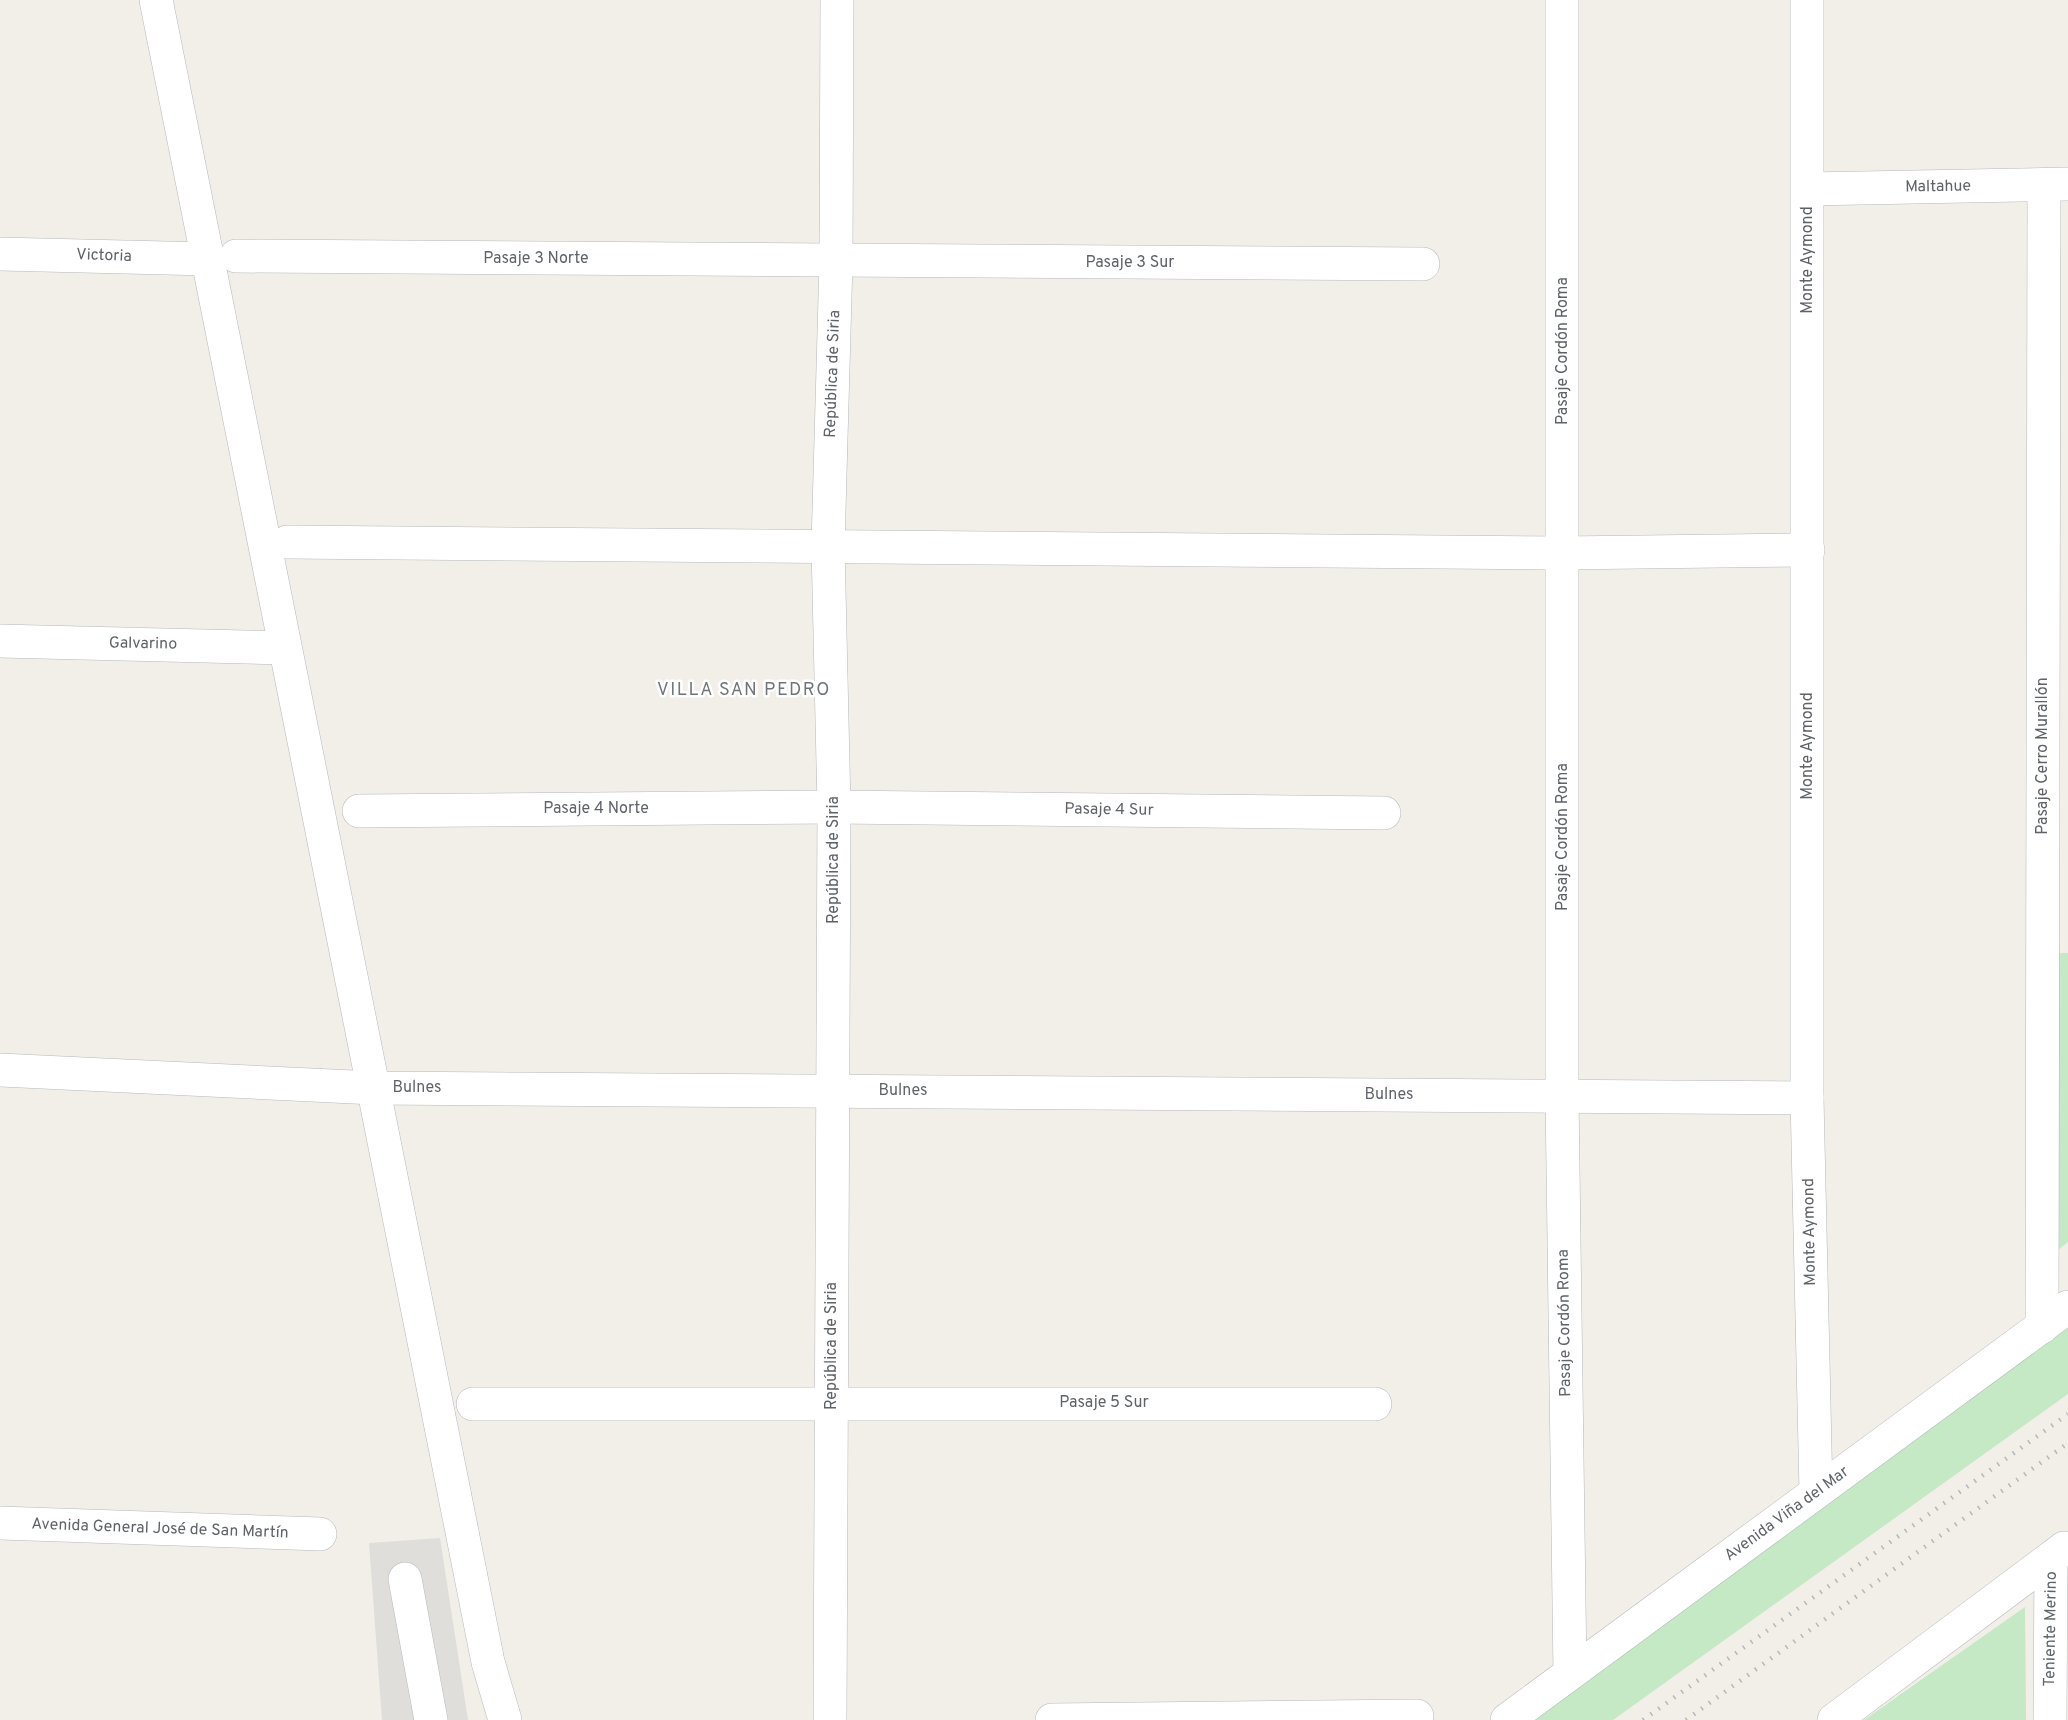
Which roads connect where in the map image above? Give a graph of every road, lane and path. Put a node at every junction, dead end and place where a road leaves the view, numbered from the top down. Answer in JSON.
{"nodes":[{"id":1,"x":156,"y":0,"type":"edge"},
{"id":2,"x":837,"y":0,"type":"edge"},
{"id":3,"x":1562,"y":0,"type":"edge"},
{"id":4,"x":1807,"y":0,"type":"edge"},
{"id":5,"x":2056,"y":185,"type":"edge"},
{"id":6,"x":1808,"y":189,"type":"junction"},
{"id":7,"x":0,"y":254,"type":"edge"},
{"id":8,"x":222,"y":258,"type":"junction"},
{"id":9,"x":836,"y":261,"type":"junction"},
{"id":10,"x":1423,"y":264,"type":"dead end"},
{"id":11,"x":287,"y":542,"type":"dead end"},
{"id":12,"x":828,"y":546,"type":"junction"},
{"id":13,"x":1808,"y":550,"type":"junction"},
{"id":14,"x":1563,"y":553,"type":"junction"},
{"id":15,"x":0,"y":641,"type":"edge"},
{"id":16,"x":285,"y":648,"type":"junction"},
{"id":17,"x":834,"y":807,"type":"junction"},
{"id":18,"x":359,"y":811,"type":"dead end"},
{"id":19,"x":1384,"y":813,"type":"dead end"},
{"id":20,"x":0,"y":1070,"type":"edge"},
{"id":21,"x":374,"y":1088,"type":"junction"},
{"id":22,"x":833,"y":1091,"type":"junction"},
{"id":23,"x":1562,"y":1096,"type":"junction"},
{"id":24,"x":1807,"y":1098,"type":"junction"},
{"id":25,"x":2068,"y":1307,"type":"edge"},
{"id":26,"x":2042,"y":1327,"type":"junction"},
{"id":27,"x":832,"y":1402,"type":"junction"},
{"id":28,"x":473,"y":1404,"type":"dead end"},
{"id":29,"x":1376,"y":1404,"type":"dead end"},
{"id":30,"x":1816,"y":1492,"type":"junction"},
{"id":31,"x":0,"y":1523,"type":"edge"},
{"id":32,"x":320,"y":1534,"type":"dead end"},
{"id":33,"x":2060,"y":1552,"type":"edge"},
{"id":34,"x":405,"y":1579,"type":"dead end"},
{"id":35,"x":1570,"y":1673,"type":"junction"},
{"id":36,"x":1418,"y":1716,"type":"dead end"},
{"id":37,"x":431,"y":1720,"type":"edge"},
{"id":38,"x":505,"y":1720,"type":"edge"},
{"id":39,"x":830,"y":1720,"type":"edge"},
{"id":40,"x":1052,"y":1720,"type":"edge"},
{"id":41,"x":1507,"y":1720,"type":"edge"},
{"id":42,"x":1834,"y":1720,"type":"edge"},
{"id":43,"x":2050,"y":1720,"type":"edge"}],
"edges":[{"from":1,"to":8,"type":"street"},
{"from":2,"to":9,"type":"street","name":"República de Siria"},
{"from":3,"to":14,"type":"street","name":"Pasaje Cordón Roma"},
{"from":4,"to":6,"type":"street","name":"Monte Aymond"},
{"from":5,"to":6,"type":"street","name":"Maltahue"},
{"from":5,"to":26,"type":"street","name":"Pasaje Cerro Murallón"},
{"from":6,"to":13,"type":"street","name":"Monte Aymond"},
{"from":7,"to":8,"type":"street","name":"Victoria"},
{"from":8,"to":9,"type":"street","name":"Pasaje 3 Norte"},
{"from":8,"to":16,"type":"street"},
{"from":9,"to":10,"type":"street","name":"Pasaje 3 Sur"},
{"from":9,"to":12,"type":"street","name":"República de Siria"},
{"from":11,"to":12,"type":"street"},
{"from":12,"to":14,"type":"street"},
{"from":12,"to":17,"type":"street","name":"República de Siria"},
{"from":13,"to":14,"type":"street"},
{"from":13,"to":24,"type":"street","name":"Monte Aymond"},
{"from":14,"to":23,"type":"street","name":"Pasaje Cordón Roma"},
{"from":15,"to":16,"type":"street","name":"Galvarino"},
{"from":16,"to":21,"type":"street"},
{"from":17,"to":18,"type":"street","name":"Pasaje 4 Norte"},
{"from":17,"to":19,"type":"street","name":"Pasaje 4 Sur"},
{"from":17,"to":22,"type":"street","name":"República de Siria"},
{"from":20,"to":21,"type":"street","name":"Bulnes"},
{"from":21,"to":22,"type":"street","name":"Bulnes"},
{"from":21,"to":38,"type":"street"},
{"from":22,"to":23,"type":"street","name":"Bulnes"},
{"from":22,"to":27,"type":"street","name":"República de Siria"},
{"from":23,"to":24,"type":"street","name":"Bulnes"},
{"from":23,"to":35,"type":"street","name":"Pasaje Cordón Roma"},
{"from":24,"to":30,"type":"street","name":"Monte Aymond"},
{"from":25,"to":26,"type":"street","name":"Avenida Viña del Mar"},
{"from":26,"to":30,"type":"street","name":"Avenida Viña del Mar"},
{"from":27,"to":28,"type":"street","name":"Pasaje 5 Sur"},
{"from":27,"to":29,"type":"street","name":"Pasaje 5 Sur"},
{"from":27,"to":39,"type":"street","name":"República de Siria"},
{"from":30,"to":35,"type":"street","name":"Avenida Viña del Mar"},
{"from":31,"to":32,"type":"street","name":"Avenida General José de San Martín"},
{"from":33,"to":42,"type":"street"},
{"from":33,"to":43,"type":"street","name":"Teniente Merino"},
{"from":34,"to":37,"type":"street"},
{"from":35,"to":41,"type":"street","name":"Avenida Viña del Mar"},
{"from":36,"to":40,"type":"street"}]}
